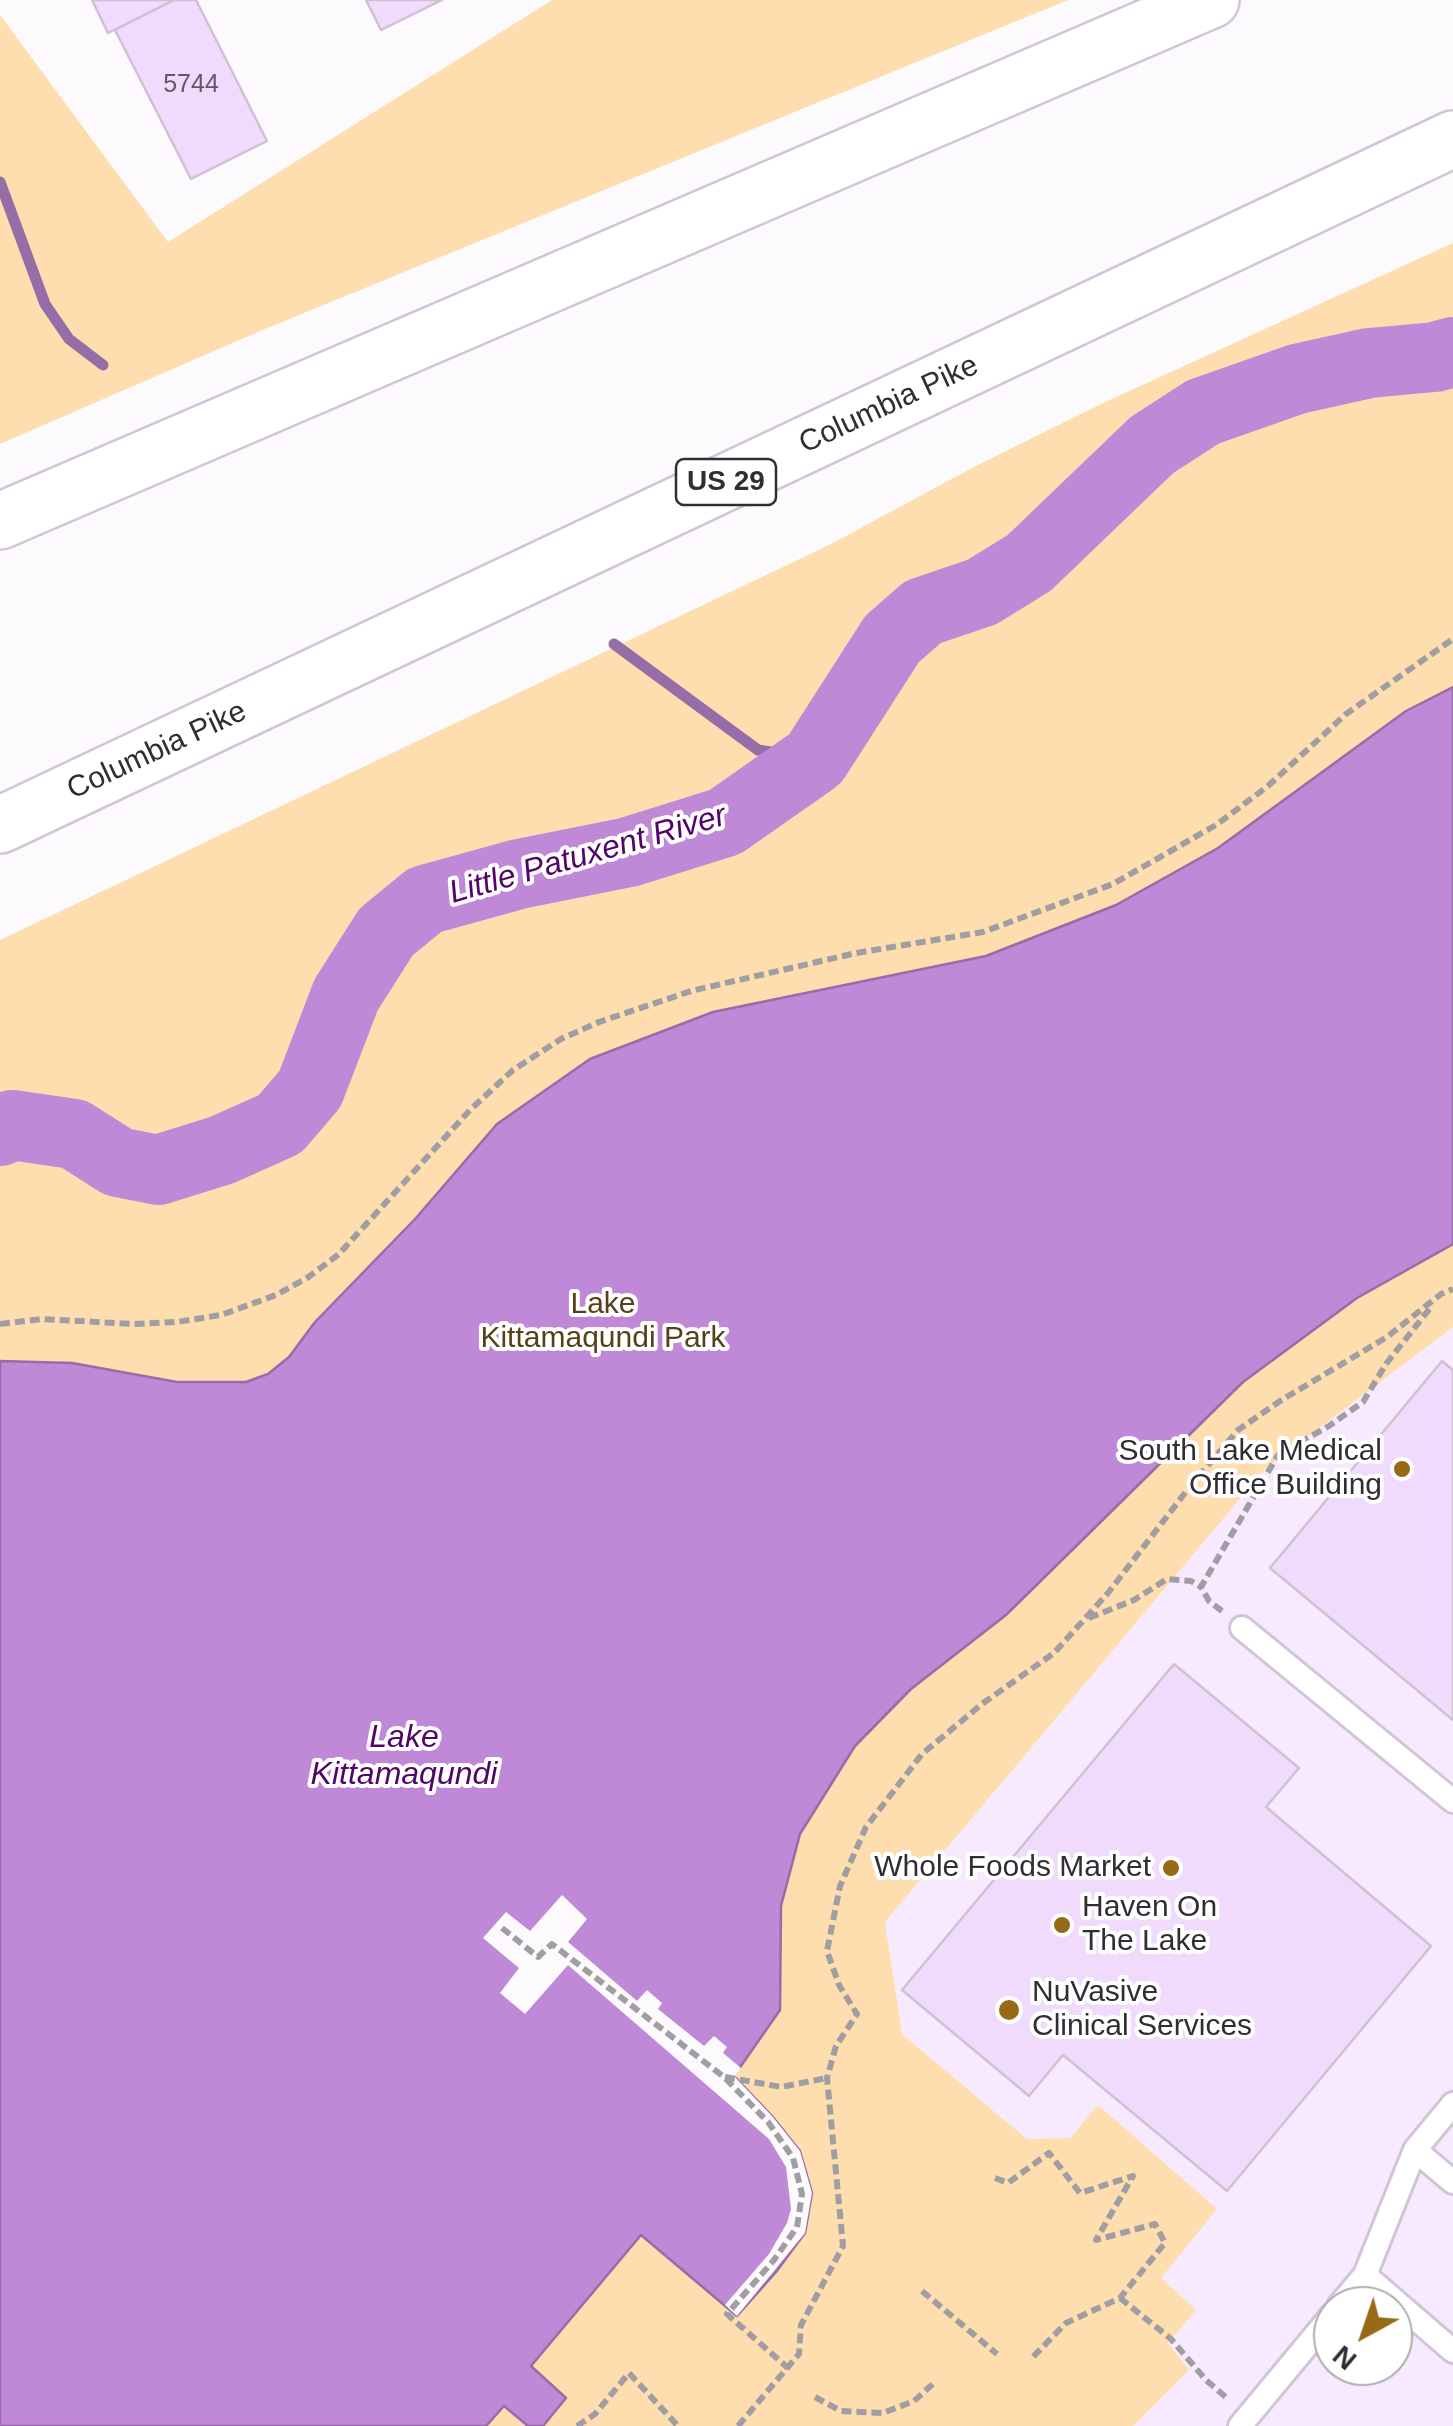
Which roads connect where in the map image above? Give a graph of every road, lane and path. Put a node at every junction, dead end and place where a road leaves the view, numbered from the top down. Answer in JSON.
{"nodes":[{"id":1,"x":1211,"y":0,"type":"edge"},
{"id":2,"x":1453,"y":138,"type":"edge"},
{"id":3,"x":0,"y":521,"type":"edge"},
{"id":4,"x":1453,"y":639,"type":"edge"},
{"id":5,"x":0,"y":825,"type":"edge"},
{"id":6,"x":1453,"y":1289,"type":"edge"},
{"id":7,"x":1441,"y":1294,"type":"junction"},
{"id":8,"x":0,"y":1324,"type":"edge"},
{"id":9,"x":1202,"y":1587,"type":"junction"},
{"id":10,"x":1085,"y":1620,"type":"junction"},
{"id":11,"x":1242,"y":1628,"type":"joint"},
{"id":12,"x":1453,"y":1801,"type":"edge"},
{"id":13,"x":502,"y":1928,"type":"dead end"},
{"id":14,"x":724,"y":2077,"type":"junction"},
{"id":15,"x":827,"y":2078,"type":"junction"},
{"id":16,"x":1453,"y":2104,"type":"edge"},
{"id":17,"x":1415,"y":2150,"type":"junction"},
{"id":18,"x":994,"y":2178,"type":"dead end"},
{"id":19,"x":1453,"y":2182,"type":"edge"},
{"id":20,"x":1365,"y":2275,"type":"junction"},
{"id":21,"x":1356,"y":2286,"type":"edge"},
{"id":22,"x":922,"y":2291,"type":"dead end"},
{"id":23,"x":1120,"y":2298,"type":"junction"},
{"id":24,"x":1313,"y":2338,"type":"edge"},
{"id":25,"x":1453,"y":2350,"type":"edge"},
{"id":26,"x":997,"y":2354,"type":"dead end"},
{"id":27,"x":1030,"y":2360,"type":"dead end"},
{"id":28,"x":788,"y":2368,"type":"junction"},
{"id":29,"x":935,"y":2382,"type":"dead end"},
{"id":30,"x":815,"y":2396,"type":"dead end"},
{"id":31,"x":1244,"y":2421,"type":"edge"},
{"id":32,"x":577,"y":2426,"type":"edge"},
{"id":33,"x":678,"y":2426,"type":"edge"},
{"id":34,"x":738,"y":2426,"type":"edge"}],
"edges":[{"from":1,"to":3,"type":"highway"},
{"from":2,"to":5,"type":"highway","name":"Columbia Pike","number":"US 29"},
{"from":4,"to":8,"type":"path"},
{"from":6,"to":7,"type":"path"},
{"from":7,"to":9,"type":"path"},
{"from":7,"to":10,"type":"path"},
{"from":9,"to":10,"type":"path"},
{"from":9,"to":11,"type":"path"},
{"from":10,"to":15,"type":"path"},
{"from":11,"to":12,"type":"lane"},
{"from":13,"to":14,"type":"path"},
{"from":14,"to":15,"type":"path"},
{"from":14,"to":28,"type":"path"},
{"from":15,"to":28,"type":"path"},
{"from":16,"to":17,"type":"lane"},
{"from":17,"to":19,"type":"lane"},
{"from":17,"to":20,"type":"lane"},
{"from":18,"to":23,"type":"path"},
{"from":20,"to":21,"type":"lane"},
{"from":20,"to":25,"type":"lane"},
{"from":22,"to":26,"type":"path"},
{"from":23,"to":27,"type":"path"},
{"from":23,"to":31,"type":"path"},
{"from":24,"to":31,"type":"lane"},
{"from":28,"to":34,"type":"path"},
{"from":29,"to":30,"type":"path"},
{"from":32,"to":33,"type":"path"}]}
